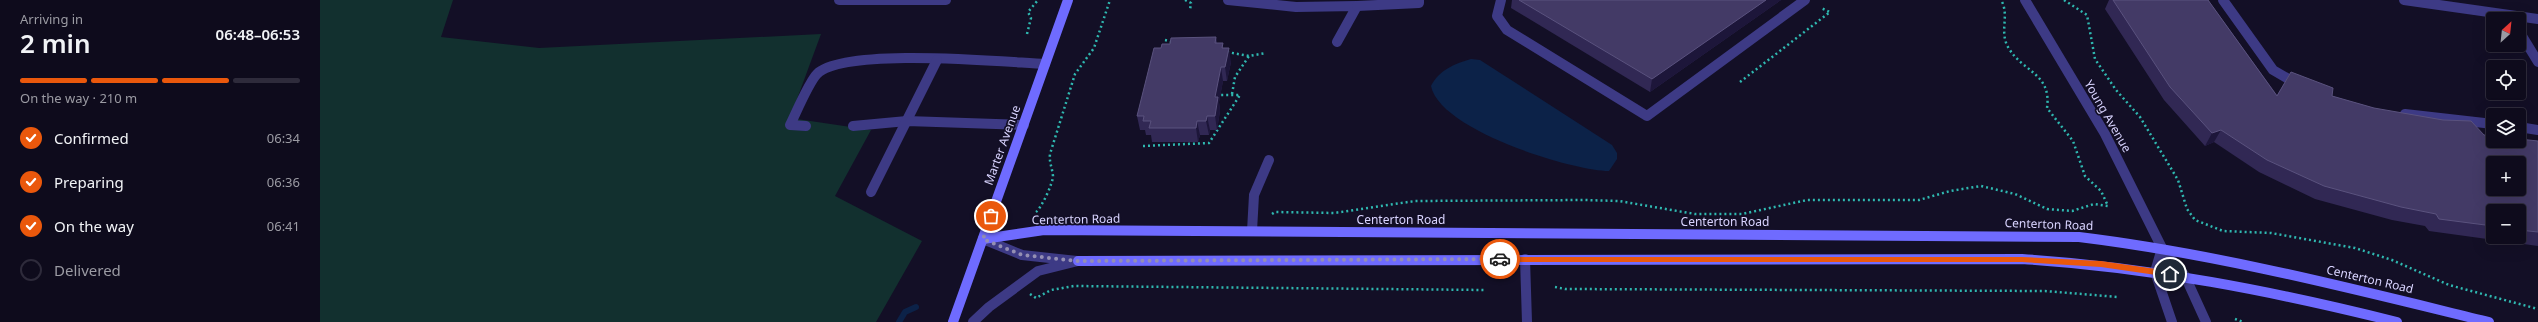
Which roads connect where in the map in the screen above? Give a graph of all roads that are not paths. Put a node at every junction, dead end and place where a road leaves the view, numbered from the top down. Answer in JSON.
{"nodes":[{"id":1,"x":839,"y":0,"type":"edge"},
{"id":2,"x":946,"y":0,"type":"edge"},
{"id":3,"x":1068,"y":0,"type":"edge"},
{"id":4,"x":1228,"y":0,"type":"edge"},
{"id":5,"x":1418,"y":0,"type":"edge"},
{"id":6,"x":1501,"y":0,"type":"edge"},
{"id":7,"x":1804,"y":0,"type":"edge"},
{"id":8,"x":2025,"y":0,"type":"edge"},
{"id":9,"x":2223,"y":0,"type":"edge"},
{"id":10,"x":2404,"y":0,"type":"edge"},
{"id":11,"x":1264,"y":2,"type":"edge"},
{"id":12,"x":1357,"y":6,"type":"junction"},
{"id":13,"x":2486,"y":13,"type":"edge"},
{"id":14,"x":2526,"y":18,"type":"edge"},
{"id":15,"x":2538,"y":19,"type":"edge"},
{"id":16,"x":1337,"y":42,"type":"dead end"},
{"id":17,"x":2526,"y":42,"type":"edge"},
{"id":18,"x":937,"y":60,"type":"junction"},
{"id":19,"x":2538,"y":62,"type":"edge"},
{"id":20,"x":1045,"y":64,"type":"junction"},
{"id":21,"x":2306,"y":88,"type":"edge"},
{"id":22,"x":2393,"y":112,"type":"edge"},
{"id":23,"x":907,"y":121,"type":"junction"},
{"id":24,"x":2486,"y":123,"type":"edge"},
{"id":25,"x":1024,"y":125,"type":"junction"},
{"id":26,"x":806,"y":126,"type":"dead end"},
{"id":27,"x":853,"y":126,"type":"dead end"},
{"id":28,"x":2526,"y":128,"type":"edge"},
{"id":29,"x":2538,"y":130,"type":"edge"},
{"id":30,"x":1269,"y":160,"type":"dead end"},
{"id":31,"x":871,"y":192,"type":"dead end"},
{"id":32,"x":1252,"y":231,"type":"junction"},
{"id":33,"x":983,"y":239,"type":"junction"},
{"id":34,"x":2162,"y":248,"type":"junction"},
{"id":35,"x":1525,"y":259,"type":"junction"},
{"id":36,"x":1078,"y":261,"type":"junction"},
{"id":37,"x":2155,"y":272,"type":"junction"},
{"id":38,"x":2185,"y":276,"type":"junction"},
{"id":39,"x":953,"y":322,"type":"edge"},
{"id":40,"x":974,"y":322,"type":"edge"},
{"id":41,"x":1527,"y":322,"type":"edge"},
{"id":42,"x":2172,"y":322,"type":"edge"},
{"id":43,"x":2206,"y":322,"type":"edge"},
{"id":44,"x":2397,"y":322,"type":"edge"},
{"id":45,"x":2489,"y":322,"type":"edge"}],
"edges":[{"from":1,"to":2,"type":"street"},
{"from":3,"to":20,"type":"main road","name":"Marter Avenue"},
{"from":4,"to":11,"type":"street"},
{"from":5,"to":12,"type":"street"},
{"from":6,"to":7,"type":"street"},
{"from":8,"to":34,"type":"street","name":"Young Avenue"},
{"from":9,"to":21,"type":"street"},
{"from":10,"to":13,"type":"street"},
{"from":11,"to":12,"type":"street"},
{"from":12,"to":16,"type":"street"},
{"from":14,"to":15,"type":"street"},
{"from":17,"to":19,"type":"street"},
{"from":18,"to":20,"type":"street"},
{"from":18,"to":23,"type":"street"},
{"from":18,"to":26,"type":"street"},
{"from":20,"to":25,"type":"main road","name":"Marter Avenue"},
{"from":22,"to":24,"type":"street"},
{"from":23,"to":25,"type":"street"},
{"from":23,"to":27,"type":"street"},
{"from":23,"to":31,"type":"street"},
{"from":25,"to":33,"type":"main road","name":"Marter Avenue"},
{"from":28,"to":29,"type":"street"},
{"from":30,"to":32,"type":"street"},
{"from":32,"to":33,"type":"main road","name":"Centerton Road"},
{"from":32,"to":34,"type":"main road","name":"Centerton Road"},
{"from":33,"to":36,"type":"street"},
{"from":33,"to":39,"type":"main road","name":"Marter Avenue"},
{"from":34,"to":37,"type":"street"},
{"from":34,"to":38,"type":"street","name":"Young Avenue"},
{"from":34,"to":45,"type":"main road","name":"Centerton Road"},
{"from":35,"to":36,"type":"main road"},
{"from":35,"to":37,"type":"main road"},
{"from":35,"to":41,"type":"street"},
{"from":36,"to":40,"type":"street"},
{"from":37,"to":38,"type":"main road"},
{"from":37,"to":42,"type":"street"},
{"from":38,"to":43,"type":"street","name":"Young Avenue"},
{"from":38,"to":44,"type":"main road"}]}
